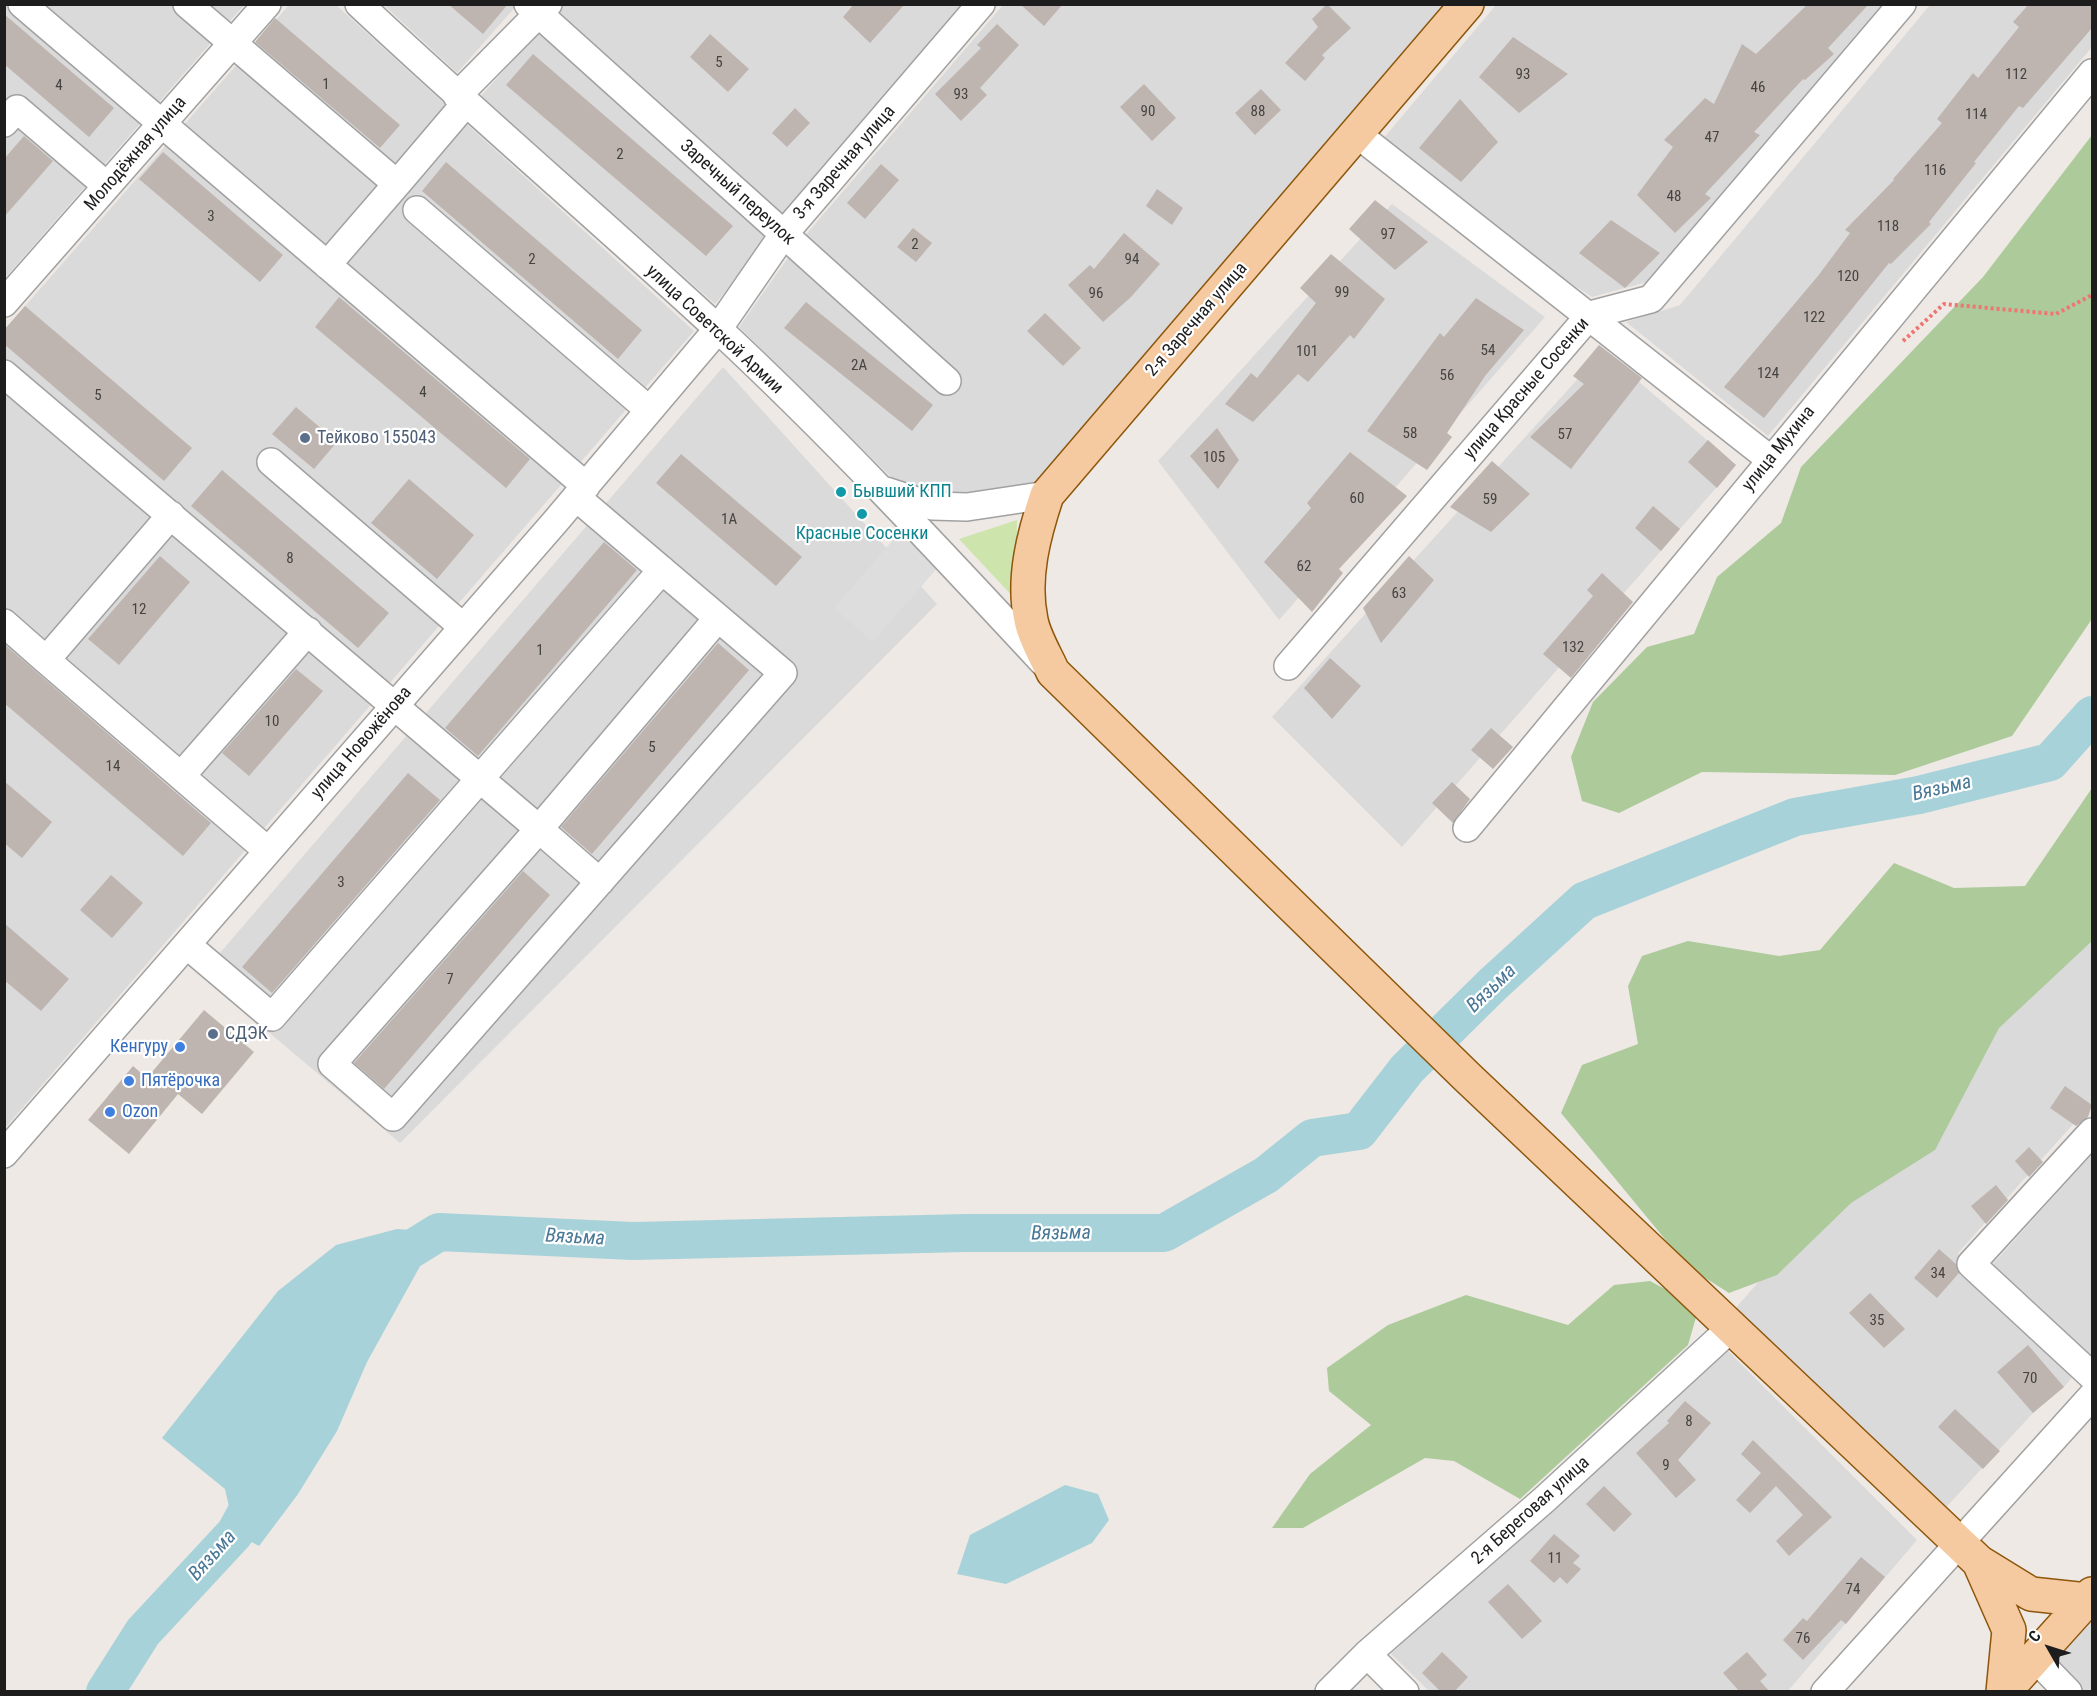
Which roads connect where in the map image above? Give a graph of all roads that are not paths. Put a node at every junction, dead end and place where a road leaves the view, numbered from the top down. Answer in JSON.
{"nodes":[{"id":1,"x":22,"y":4,"type":"edge"},
{"id":2,"x":187,"y":4,"type":"edge"},
{"id":3,"x":267,"y":4,"type":"edge"},
{"id":4,"x":359,"y":4,"type":"edge"},
{"id":5,"x":981,"y":4,"type":"edge"},
{"id":6,"x":1467,"y":4,"type":"edge"},
{"id":7,"x":1902,"y":4,"type":"edge"},
{"id":8,"x":538,"y":8,"type":"edge"},
{"id":9,"x":233,"y":44,"type":"junction"},
{"id":10,"x":2092,"y":73,"type":"edge"},
{"id":11,"x":461,"y":100,"type":"junction"},
{"id":12,"x":4,"y":123,"type":"edge"},
{"id":13,"x":162,"y":124,"type":"junction"},
{"id":14,"x":1357,"y":134,"type":"junction"},
{"id":15,"x":397,"y":184,"type":"junction"},
{"id":16,"x":107,"y":186,"type":"junction"},
{"id":17,"x":417,"y":210,"type":"dead end"},
{"id":18,"x":783,"y":235,"type":"junction"},
{"id":19,"x":327,"y":265,"type":"junction"},
{"id":20,"x":4,"y":303,"type":"edge"},
{"id":21,"x":1590,"y":315,"type":"junction"},
{"id":22,"x":718,"y":329,"type":"junction"},
{"id":23,"x":4,"y":374,"type":"edge"},
{"id":24,"x":947,"y":381,"type":"dead end"},
{"id":25,"x":649,"y":410,"type":"junction"},
{"id":26,"x":1771,"y":460,"type":"junction"},
{"id":27,"x":271,"y":462,"type":"dead end"},
{"id":28,"x":884,"y":490,"type":"junction"},
{"id":29,"x":581,"y":491,"type":"junction"},
{"id":30,"x":1047,"y":495,"type":"junction"},
{"id":31,"x":171,"y":515,"type":"junction"},
{"id":32,"x":662,"y":570,"type":"junction"},
{"id":33,"x":718,"y":618,"type":"junction"},
{"id":34,"x":4,"y":623,"type":"edge"},
{"id":35,"x":463,"y":627,"type":"junction"},
{"id":36,"x":308,"y":631,"type":"junction"},
{"id":37,"x":46,"y":660,"type":"junction"},
{"id":38,"x":1288,"y":666,"type":"dead end"},
{"id":39,"x":1053,"y":672,"type":"junction"},
{"id":40,"x":395,"y":705,"type":"junction"},
{"id":41,"x":181,"y":776,"type":"junction"},
{"id":42,"x":481,"y":778,"type":"junction"},
{"id":43,"x":539,"y":828,"type":"junction"},
{"id":44,"x":1467,"y":828,"type":"dead end"},
{"id":45,"x":268,"y":851,"type":"junction"},
{"id":46,"x":600,"y":882,"type":"junction"},
{"id":47,"x":187,"y":945,"type":"junction"},
{"id":48,"x":2092,"y":1132,"type":"edge"},
{"id":49,"x":4,"y":1154,"type":"edge"},
{"id":50,"x":1731,"y":1328,"type":"junction"},
{"id":51,"x":2092,"y":1376,"type":"edge"},
{"id":52,"x":2092,"y":1396,"type":"edge"},
{"id":53,"x":1969,"y":1554,"type":"junction"},
{"id":54,"x":2090,"y":1597,"type":"edge"},
{"id":55,"x":1367,"y":1654,"type":"junction"},
{"id":56,"x":2035,"y":1658,"type":"junction"},
{"id":57,"x":1329,"y":1692,"type":"edge"},
{"id":58,"x":1405,"y":1692,"type":"edge"},
{"id":59,"x":1826,"y":1692,"type":"edge"},
{"id":60,"x":2003,"y":1692,"type":"edge"},
{"id":61,"x":2068,"y":1692,"type":"edge"}],
"edges":[{"from":1,"to":13,"type":"street"},
{"from":2,"to":9,"type":"street"},
{"from":3,"to":9,"type":"street","name":"Молодёжная улица"},
{"from":4,"to":11,"type":"street","name":"улица Советской Армии"},
{"from":5,"to":18,"type":"street","name":"3-я Заречная улица"},
{"from":6,"to":14,"type":"main road","name":"2-я Заречная улица"},
{"from":7,"to":21,"type":"street","name":"улица Красные Сосенки"},
{"from":8,"to":11,"type":"street"},
{"from":8,"to":18,"type":"street","name":"Заречный переулок"},
{"from":9,"to":13,"type":"street","name":"Молодёжная улица"},
{"from":9,"to":15,"type":"street"},
{"from":10,"to":26,"type":"street","name":"улица Мухина"},
{"from":11,"to":15,"type":"street"},
{"from":11,"to":22,"type":"street","name":"улица Советской Армии"},
{"from":12,"to":16,"type":"street"},
{"from":13,"to":16,"type":"street","name":"Молодёжная улица"},
{"from":13,"to":19,"type":"street"},
{"from":14,"to":21,"type":"street"},
{"from":14,"to":30,"type":"main road","name":"2-я Заречная улица"},
{"from":15,"to":19,"type":"street"},
{"from":16,"to":20,"type":"street","name":"Молодёжная улица"},
{"from":17,"to":25,"type":"street"},
{"from":18,"to":22,"type":"street","name":"3-я Заречная улица"},
{"from":18,"to":24,"type":"street","name":"Заречный переулок"},
{"from":19,"to":29,"type":"street"},
{"from":21,"to":26,"type":"street"},
{"from":21,"to":38,"type":"street","name":"улица Красные Сосенки"},
{"from":22,"to":25,"type":"street","name":"улица Новожёнова"},
{"from":22,"to":28,"type":"street","name":"улица Советской Армии"},
{"from":23,"to":31,"type":"street"},
{"from":25,"to":29,"type":"street","name":"улица Новожёнова"},
{"from":26,"to":44,"type":"street","name":"улица Мухина"},
{"from":27,"to":35,"type":"street"},
{"from":28,"to":30,"type":"street"},
{"from":28,"to":39,"type":"street","name":"улица Советской Армии"},
{"from":29,"to":32,"type":"street"},
{"from":29,"to":35,"type":"street","name":"улица Новожёнова"},
{"from":30,"to":39,"type":"main road","name":"2-я Заречная улица"},
{"from":31,"to":36,"type":"street"},
{"from":31,"to":37,"type":"street"},
{"from":32,"to":33,"type":"street"},
{"from":32,"to":42,"type":"street"},
{"from":33,"to":43,"type":"street"},
{"from":33,"to":46,"type":"street"},
{"from":34,"to":37,"type":"street"},
{"from":35,"to":40,"type":"street","name":"улица Новожёнова"},
{"from":36,"to":40,"type":"street"},
{"from":36,"to":41,"type":"street"},
{"from":37,"to":41,"type":"street"},
{"from":39,"to":50,"type":"main road"},
{"from":40,"to":42,"type":"street"},
{"from":40,"to":45,"type":"street","name":"улица Новожёнова"},
{"from":41,"to":45,"type":"street"},
{"from":42,"to":43,"type":"street"},
{"from":42,"to":47,"type":"street"},
{"from":43,"to":46,"type":"street"},
{"from":43,"to":46,"type":"street"},
{"from":45,"to":47,"type":"street","name":"улица Новожёнова"},
{"from":47,"to":49,"type":"street","name":"улица Новожёнова"},
{"from":48,"to":51,"type":"street"},
{"from":50,"to":53,"type":"main road"},
{"from":50,"to":55,"type":"street","name":"2-я Береговая улица"},
{"from":52,"to":53,"type":"street"},
{"from":53,"to":54,"type":"main road"},
{"from":53,"to":59,"type":"street"},
{"from":53,"to":60,"type":"main road"},
{"from":54,"to":56,"type":"main road"},
{"from":55,"to":57,"type":"street","name":"2-я Береговая улица"},
{"from":55,"to":58,"type":"street"},
{"from":56,"to":60,"type":"main road"},
{"from":56,"to":61,"type":"street"}]}
